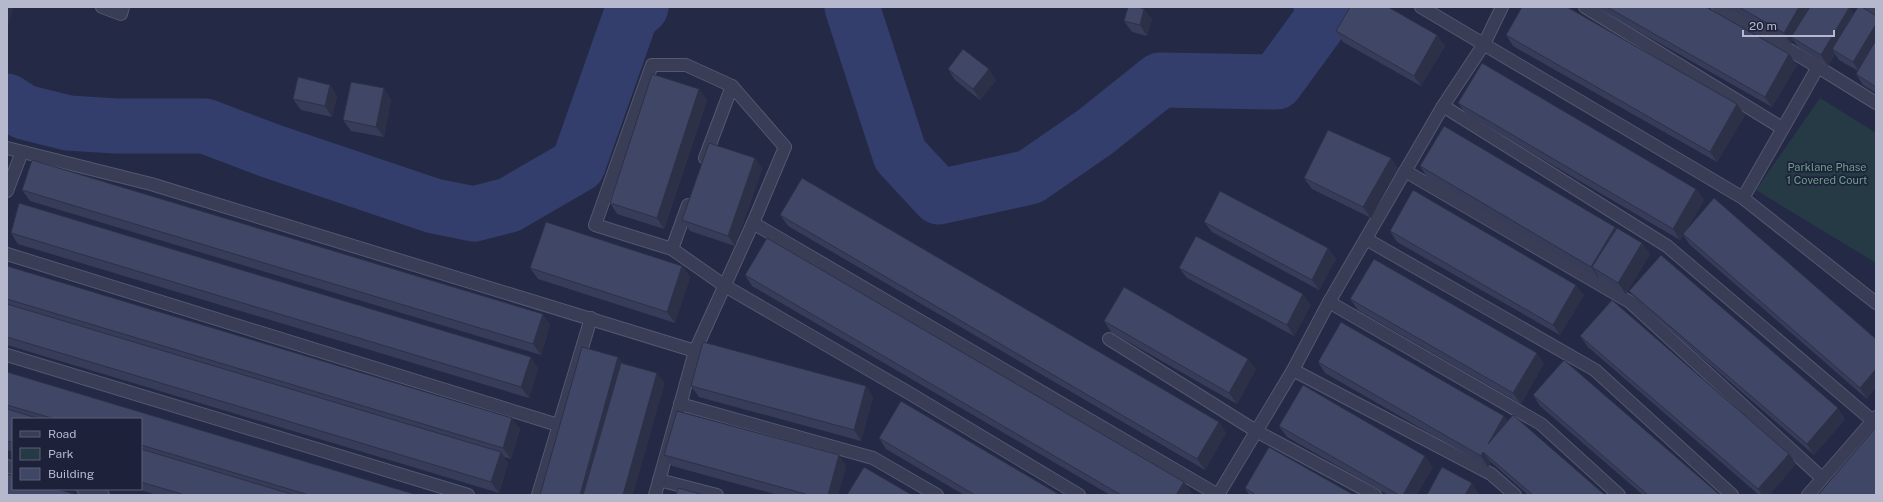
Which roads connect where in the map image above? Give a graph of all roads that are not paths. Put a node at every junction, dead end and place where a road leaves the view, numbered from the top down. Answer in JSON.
{"nodes":[{"id":1,"x":102,"y":7,"type":"edge"},
{"id":2,"x":1421,"y":7,"type":"edge"},
{"id":3,"x":1502,"y":7,"type":"edge"},
{"id":4,"x":1585,"y":7,"type":"edge"},
{"id":5,"x":1718,"y":7,"type":"edge"},
{"id":6,"x":1867,"y":7,"type":"edge"},
{"id":7,"x":122,"y":11,"type":"edge"},
{"id":8,"x":1876,"y":12,"type":"edge"},
{"id":9,"x":1484,"y":44,"type":"junction"},
{"id":10,"x":1818,"y":67,"type":"junction"},
{"id":11,"x":732,"y":86,"type":"junction"},
{"id":12,"x":1876,"y":103,"type":"edge"},
{"id":13,"x":1443,"y":106,"type":"junction"},
{"id":14,"x":1782,"y":128,"type":"junction"},
{"id":15,"x":7,"y":148,"type":"edge"},
{"id":16,"x":22,"y":152,"type":"junction"},
{"id":17,"x":702,"y":168,"type":"edge"},
{"id":18,"x":1405,"y":171,"type":"junction"},
{"id":19,"x":7,"y":191,"type":"edge"},
{"id":20,"x":691,"y":197,"type":"edge"},
{"id":21,"x":1743,"y":198,"type":"junction"},
{"id":22,"x":754,"y":223,"type":"junction"},
{"id":23,"x":1366,"y":239,"type":"junction"},
{"id":24,"x":672,"y":249,"type":"junction"},
{"id":25,"x":7,"y":254,"type":"edge"},
{"id":26,"x":725,"y":286,"type":"junction"},
{"id":27,"x":1329,"y":302,"type":"junction"},
{"id":28,"x":1876,"y":303,"type":"edge"},
{"id":29,"x":591,"y":318,"type":"junction"},
{"id":30,"x":1109,"y":339,"type":"edge"},
{"id":31,"x":695,"y":351,"type":"junction"},
{"id":32,"x":7,"y":355,"type":"edge"},
{"id":33,"x":1293,"y":370,"type":"junction"},
{"id":34,"x":680,"y":404,"type":"junction"},
{"id":35,"x":1874,"y":419,"type":"edge"},
{"id":36,"x":558,"y":425,"type":"junction"},
{"id":37,"x":1256,"y":431,"type":"junction"},
{"id":38,"x":1822,"y":478,"type":"junction"},
{"id":39,"x":659,"y":480,"type":"junction"},
{"id":40,"x":86,"y":490,"type":"edge"},
{"id":41,"x":102,"y":495,"type":"edge"},
{"id":42,"x":468,"y":495,"type":"edge"},
{"id":43,"x":538,"y":495,"type":"edge"},
{"id":44,"x":655,"y":495,"type":"edge"},
{"id":45,"x":717,"y":495,"type":"edge"},
{"id":46,"x":937,"y":495,"type":"edge"},
{"id":47,"x":1079,"y":495,"type":"edge"},
{"id":48,"x":1375,"y":495,"type":"edge"},
{"id":49,"x":1515,"y":495,"type":"edge"},
{"id":50,"x":1620,"y":495,"type":"edge"},
{"id":51,"x":1732,"y":495,"type":"edge"},
{"id":52,"x":1808,"y":495,"type":"edge"}],
"edges":[{"from":1,"to":7,"type":"street"},
{"from":2,"to":9,"type":"street"},
{"from":3,"to":9,"type":"street"},
{"from":4,"to":14,"type":"street"},
{"from":5,"to":10,"type":"street"},
{"from":6,"to":8,"type":"street"},
{"from":9,"to":13,"type":"street"},
{"from":9,"to":21,"type":"street"},
{"from":10,"to":12,"type":"street"},
{"from":10,"to":14,"type":"street"},
{"from":11,"to":17,"type":"street"},
{"from":11,"to":22,"type":"street"},
{"from":11,"to":24,"type":"street"},
{"from":13,"to":18,"type":"street"},
{"from":13,"to":35,"type":"street"},
{"from":14,"to":21,"type":"street"},
{"from":15,"to":16,"type":"street"},
{"from":16,"to":19,"type":"street"},
{"from":16,"to":29,"type":"street"},
{"from":18,"to":23,"type":"street"},
{"from":18,"to":38,"type":"street"},
{"from":20,"to":24,"type":"street"},
{"from":21,"to":28,"type":"street"},
{"from":22,"to":26,"type":"street"},
{"from":22,"to":37,"type":"street"},
{"from":23,"to":27,"type":"street"},
{"from":23,"to":51,"type":"street"},
{"from":24,"to":26,"type":"street"},
{"from":25,"to":36,"type":"street"},
{"from":26,"to":31,"type":"street"},
{"from":26,"to":47,"type":"street"},
{"from":27,"to":33,"type":"street"},
{"from":27,"to":50,"type":"street"},
{"from":29,"to":31,"type":"street"},
{"from":29,"to":36,"type":"street"},
{"from":30,"to":37,"type":"street"},
{"from":31,"to":34,"type":"street"},
{"from":32,"to":42,"type":"street"},
{"from":33,"to":37,"type":"street"},
{"from":33,"to":49,"type":"street"},
{"from":34,"to":39,"type":"street"},
{"from":34,"to":46,"type":"street"},
{"from":35,"to":38,"type":"street"},
{"from":36,"to":43,"type":"street"},
{"from":37,"to":48,"type":"street"},
{"from":38,"to":52,"type":"street"},
{"from":39,"to":44,"type":"street"},
{"from":39,"to":45,"type":"street"},
{"from":40,"to":41,"type":"street"}]}
